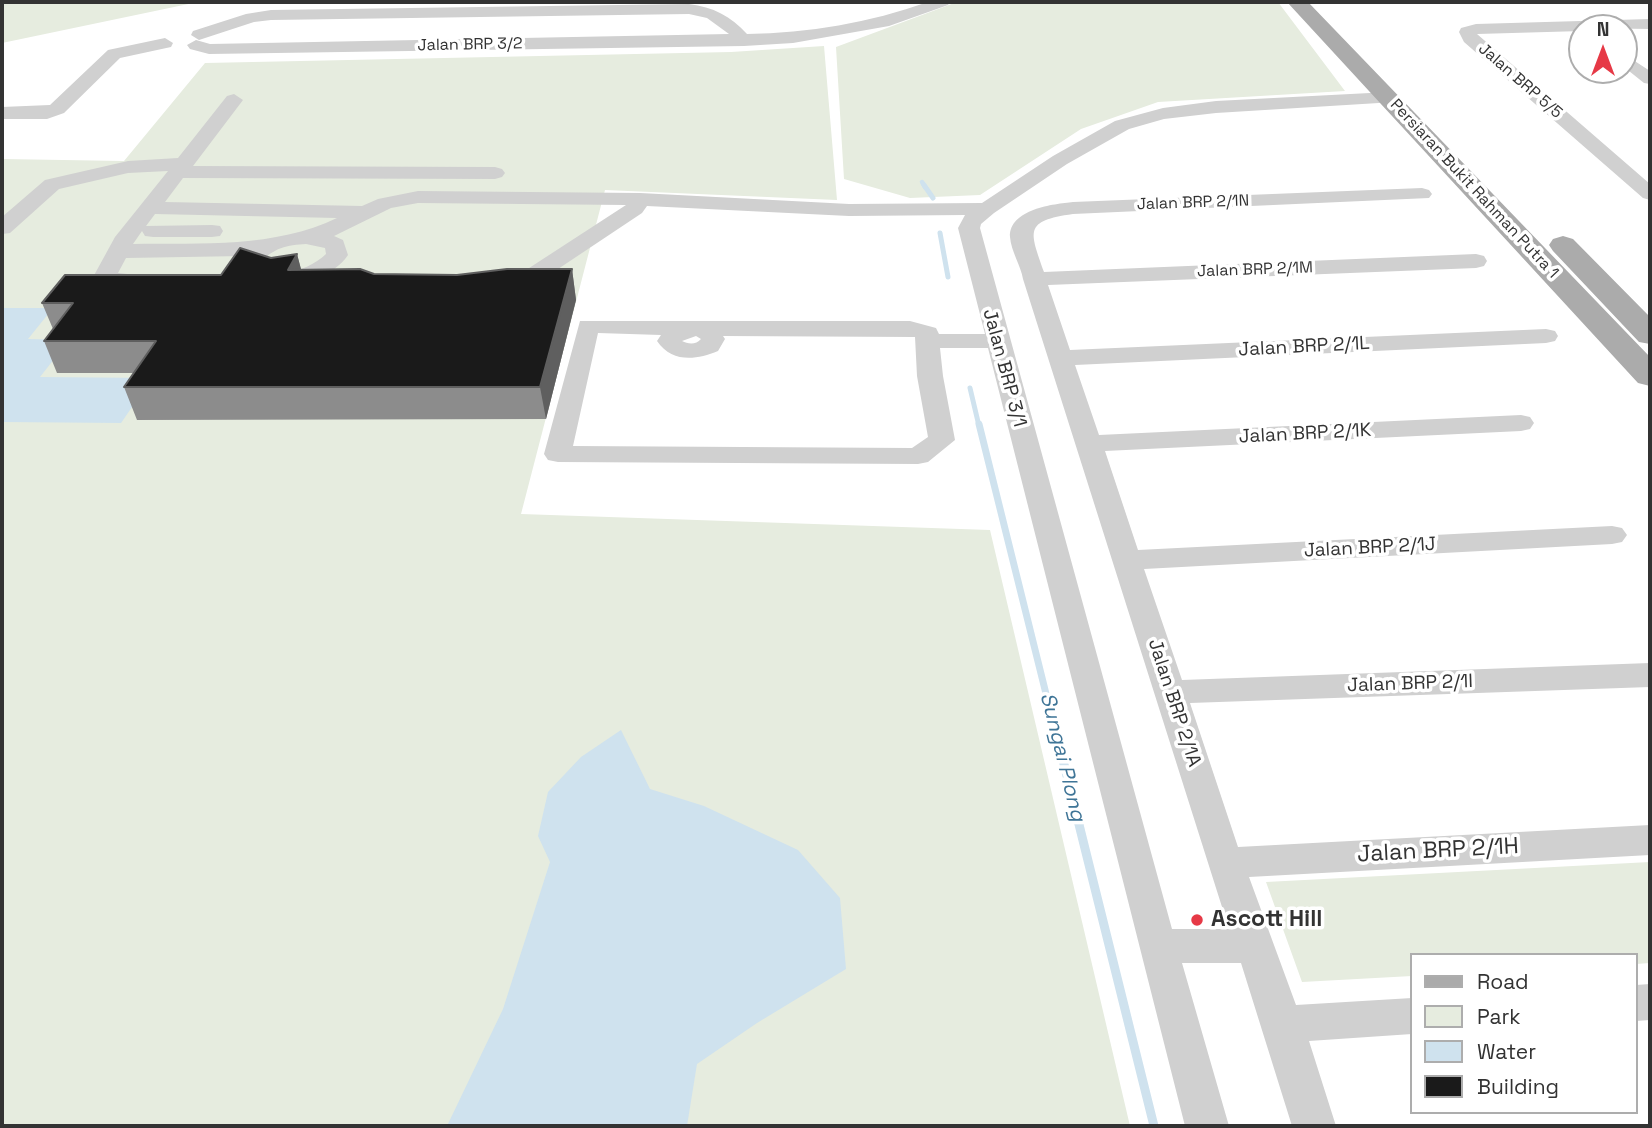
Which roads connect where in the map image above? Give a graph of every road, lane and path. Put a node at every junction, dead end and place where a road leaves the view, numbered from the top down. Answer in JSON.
{"nodes":[{"id":1,"x":1297,"y":2,"type":"edge"},
{"id":2,"x":1323,"y":2,"type":"edge"},
{"id":3,"x":933,"y":3,"type":"edge"},
{"id":4,"x":1568,"y":27,"type":"edge"},
{"id":5,"x":197,"y":40,"type":"junction"},
{"id":6,"x":744,"y":41,"type":"junction"},
{"id":7,"x":234,"y":100,"type":"dead end"},
{"id":8,"x":1411,"y":101,"type":"junction"},
{"id":9,"x":2,"y":113,"type":"edge"},
{"id":10,"x":181,"y":168,"type":"junction"},
{"id":11,"x":378,"y":173,"type":"junction"},
{"id":12,"x":495,"y":173,"type":"dead end"},
{"id":13,"x":163,"y":190,"type":"junction"},
{"id":14,"x":348,"y":194,"type":"junction"},
{"id":15,"x":1422,"y":194,"type":"dead end"},
{"id":16,"x":1650,"y":194,"type":"edge"},
{"id":17,"x":637,"y":204,"type":"junction"},
{"id":18,"x":149,"y":208,"type":"junction"},
{"id":19,"x":365,"y":212,"type":"junction"},
{"id":20,"x":335,"y":213,"type":"junction"},
{"id":21,"x":979,"y":215,"type":"junction"},
{"id":22,"x":2,"y":228,"type":"edge"},
{"id":23,"x":132,"y":231,"type":"junction"},
{"id":24,"x":212,"y":231,"type":"dead end"},
{"id":25,"x":321,"y":240,"type":"junction"},
{"id":26,"x":118,"y":251,"type":"junction"},
{"id":27,"x":257,"y":259,"type":"junction"},
{"id":28,"x":1476,"y":261,"type":"dead end"},
{"id":29,"x":317,"y":271,"type":"junction"},
{"id":30,"x":229,"y":274,"type":"edge"},
{"id":31,"x":1034,"y":279,"type":"junction"},
{"id":32,"x":342,"y":281,"type":"edge"},
{"id":33,"x":154,"y":282,"type":"edge"},
{"id":34,"x":485,"y":295,"type":"edge"},
{"id":35,"x":1650,"y":335,"type":"edge"},
{"id":36,"x":1546,"y":336,"type":"dead end"},
{"id":37,"x":937,"y":337,"type":"junction"},
{"id":38,"x":996,"y":337,"type":"junction"},
{"id":39,"x":1062,"y":358,"type":"junction"},
{"id":40,"x":1650,"y":376,"type":"edge"},
{"id":41,"x":1521,"y":423,"type":"dead end"},
{"id":42,"x":1088,"y":444,"type":"junction"},
{"id":43,"x":1612,"y":535,"type":"dead end"},
{"id":44,"x":1127,"y":560,"type":"junction"},
{"id":45,"x":1650,"y":676,"type":"edge"},
{"id":46,"x":1171,"y":692,"type":"junction"},
{"id":47,"x":1650,"y":840,"type":"edge"},
{"id":48,"x":1225,"y":863,"type":"junction"},
{"id":49,"x":1157,"y":946,"type":"junction"},
{"id":50,"x":1254,"y":946,"type":"junction"},
{"id":51,"x":1410,"y":1016,"type":"edge"},
{"id":52,"x":1283,"y":1024,"type":"junction"},
{"id":53,"x":1208,"y":1126,"type":"edge"},
{"id":54,"x":1314,"y":1126,"type":"edge"}],
"edges":[{"from":1,"to":8,"type":"main road","name":"Persiaran Bukit Rahman Putra 1"},
{"from":2,"to":8,"type":"main road","name":"Persiaran Bukit Rahman Putra 1"},
{"from":3,"to":6,"type":"street","name":"Jalan BRP 3/2"},
{"from":4,"to":16,"type":"street","name":"Jalan BRP 5/5"},
{"from":5,"to":6,"type":"street","name":"Jalan BRP 3/2"},
{"from":5,"to":6,"type":"street","name":"Jalan BRP 3/2"},
{"from":5,"to":9,"type":"street"},
{"from":7,"to":10,"type":"street"},
{"from":8,"to":21,"type":"street"},
{"from":8,"to":35,"type":"main road","name":"Persiaran Bukit Rahman Putra 1"},
{"from":8,"to":40,"type":"main road","name":"Persiaran Bukit Rahman Putra 1"},
{"from":10,"to":11,"type":"street"},
{"from":10,"to":13,"type":"street"},
{"from":10,"to":22,"type":"street"},
{"from":11,"to":12,"type":"street"},
{"from":11,"to":14,"type":"street"},
{"from":13,"to":14,"type":"street"},
{"from":13,"to":18,"type":"street"},
{"from":14,"to":20,"type":"street"},
{"from":15,"to":31,"type":"street","name":"Jalan BRP 2/1N"},
{"from":17,"to":19,"type":"street"},
{"from":17,"to":21,"type":"street"},
{"from":17,"to":25,"type":"street"},
{"from":17,"to":34,"type":"street"},
{"from":18,"to":20,"type":"street"},
{"from":18,"to":23,"type":"street"},
{"from":19,"to":20,"type":"street"},
{"from":19,"to":25,"type":"street"},
{"from":21,"to":38,"type":"street","name":"Jalan BRP 3/1"},
{"from":23,"to":24,"type":"street"},
{"from":23,"to":26,"type":"street"},
{"from":25,"to":27,"type":"street"},
{"from":25,"to":29,"type":"street"},
{"from":26,"to":27,"type":"street"},
{"from":26,"to":33,"type":"street"},
{"from":27,"to":29,"type":"street"},
{"from":27,"to":30,"type":"street"},
{"from":28,"to":31,"type":"street","name":"Jalan BRP 2/1M"},
{"from":29,"to":32,"type":"street"},
{"from":31,"to":39,"type":"street","name":"Jalan BRP 2/1A"},
{"from":36,"to":39,"type":"street","name":"Jalan BRP 2/1L"},
{"from":37,"to":37,"type":"street"},
{"from":37,"to":38,"type":"street"},
{"from":37,"to":38,"type":"street"},
{"from":38,"to":49,"type":"street","name":"Jalan BRP 3/1"},
{"from":39,"to":42,"type":"street","name":"Jalan BRP 2/1A"},
{"from":41,"to":42,"type":"street","name":"Jalan BRP 2/1K"},
{"from":42,"to":44,"type":"street","name":"Jalan BRP 2/1A"},
{"from":43,"to":44,"type":"street","name":"Jalan BRP 2/1J"},
{"from":44,"to":46,"type":"street","name":"Jalan BRP 2/1A"},
{"from":45,"to":46,"type":"street","name":"Jalan BRP 2/1I"},
{"from":46,"to":48,"type":"street","name":"Jalan BRP 2/1A"},
{"from":47,"to":48,"type":"street","name":"Jalan BRP 2/1H"},
{"from":48,"to":50,"type":"street","name":"Jalan BRP 2/1A"},
{"from":49,"to":50,"type":"street"},
{"from":49,"to":53,"type":"street","name":"Jalan BRP 3/1"},
{"from":50,"to":52,"type":"street","name":"Jalan BRP 2/1A"},
{"from":51,"to":52,"type":"street"},
{"from":52,"to":54,"type":"street","name":"Jalan BRP 2/1A"}]}
